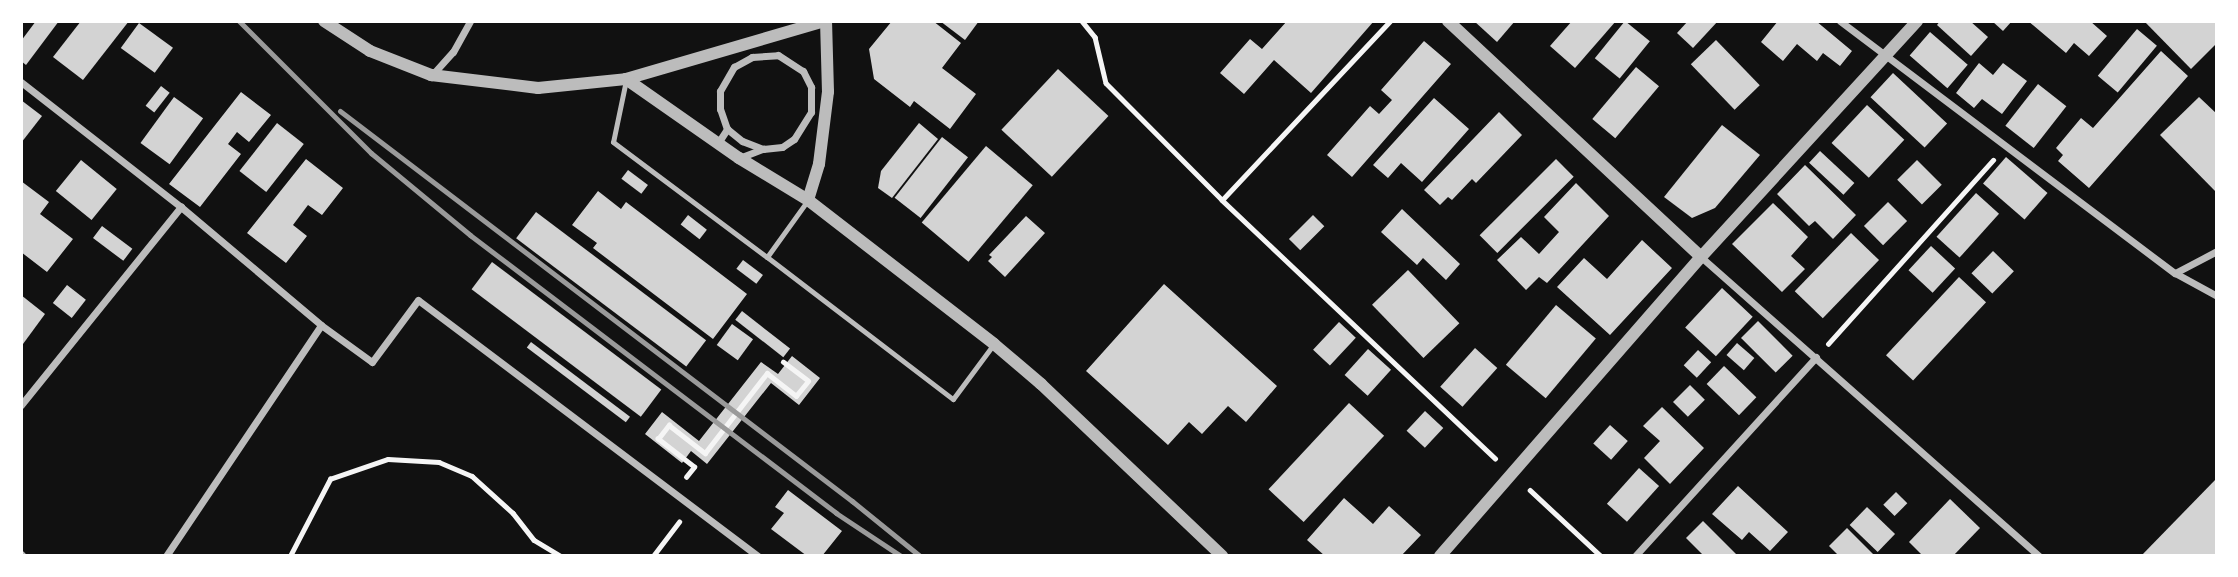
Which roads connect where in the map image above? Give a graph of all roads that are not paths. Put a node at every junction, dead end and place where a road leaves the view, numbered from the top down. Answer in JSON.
{"nodes":[{"id":1,"x":324,"y":21,"type":"edge"},
{"id":2,"x":470,"y":21,"type":"edge"},
{"id":3,"x":825,"y":21,"type":"edge"},
{"id":4,"x":1448,"y":21,"type":"edge"},
{"id":5,"x":1840,"y":21,"type":"edge"},
{"id":6,"x":1917,"y":21,"type":"edge"},
{"id":7,"x":759,"y":43,"type":"junction"},
{"id":8,"x":724,"y":51,"type":"junction"},
{"id":9,"x":1886,"y":55,"type":"junction"},
{"id":10,"x":748,"y":58,"type":"junction"},
{"id":11,"x":432,"y":75,"type":"junction"},
{"id":12,"x":626,"y":79,"type":"junction"},
{"id":13,"x":21,"y":82,"type":"edge"},
{"id":14,"x":828,"y":92,"type":"junction"},
{"id":15,"x":812,"y":98,"type":"junction"},
{"id":16,"x":811,"y":112,"type":"junction"},
{"id":17,"x":727,"y":128,"type":"junction"},
{"id":18,"x":824,"y":132,"type":"junction"},
{"id":19,"x":718,"y":143,"type":"junction"},
{"id":20,"x":764,"y":149,"type":"junction"},
{"id":21,"x":739,"y":158,"type":"junction"},
{"id":22,"x":808,"y":200,"type":"junction"},
{"id":23,"x":181,"y":207,"type":"junction"},
{"id":24,"x":2217,"y":251,"type":"edge"},
{"id":25,"x":766,"y":257,"type":"junction"},
{"id":26,"x":1701,"y":257,"type":"junction"},
{"id":27,"x":2175,"y":272,"type":"junction"},
{"id":28,"x":2217,"y":296,"type":"edge"},
{"id":29,"x":321,"y":325,"type":"junction"},
{"id":30,"x":994,"y":344,"type":"junction"},
{"id":31,"x":1816,"y":357,"type":"junction"},
{"id":32,"x":21,"y":405,"type":"edge"},
{"id":33,"x":166,"y":556,"type":"edge"},
{"id":34,"x":758,"y":556,"type":"edge"},
{"id":35,"x":1222,"y":556,"type":"edge"},
{"id":36,"x":1440,"y":556,"type":"edge"},
{"id":37,"x":1635,"y":556,"type":"edge"},
{"id":38,"x":2039,"y":556,"type":"edge"}],
"edges":[{"from":1,"to":11,"type":"street"},
{"from":2,"to":11,"type":"street"},
{"from":3,"to":7,"type":"street"},
{"from":3,"to":14,"type":"street"},
{"from":4,"to":26,"type":"street"},
{"from":5,"to":9,"type":"street"},
{"from":6,"to":9,"type":"street"},
{"from":7,"to":8,"type":"street"},
{"from":7,"to":10,"type":"street"},
{"from":8,"to":10,"type":"street"},
{"from":8,"to":12,"type":"street"},
{"from":9,"to":26,"type":"street"},
{"from":9,"to":27,"type":"street"},
{"from":10,"to":15,"type":"street"},
{"from":10,"to":17,"type":"street"},
{"from":11,"to":12,"type":"street"},
{"from":12,"to":19,"type":"street"},
{"from":12,"to":25,"type":"lane"},
{"from":13,"to":23,"type":"street"},
{"from":14,"to":15,"type":"street"},
{"from":14,"to":18,"type":"street"},
{"from":15,"to":16,"type":"street"},
{"from":16,"to":18,"type":"street"},
{"from":16,"to":20,"type":"street"},
{"from":17,"to":19,"type":"street"},
{"from":17,"to":20,"type":"street"},
{"from":18,"to":22,"type":"street"},
{"from":19,"to":21,"type":"street"},
{"from":20,"to":21,"type":"street"},
{"from":21,"to":22,"type":"street"},
{"from":22,"to":25,"type":"lane"},
{"from":22,"to":30,"type":"street"},
{"from":23,"to":29,"type":"street"},
{"from":23,"to":32,"type":"street"},
{"from":24,"to":27,"type":"street"},
{"from":25,"to":30,"type":"lane"},
{"from":26,"to":31,"type":"street"},
{"from":26,"to":36,"type":"street"},
{"from":27,"to":28,"type":"street"},
{"from":29,"to":33,"type":"street"},
{"from":29,"to":34,"type":"street"},
{"from":30,"to":35,"type":"street"},
{"from":31,"to":37,"type":"street"},
{"from":31,"to":38,"type":"street"}]}
